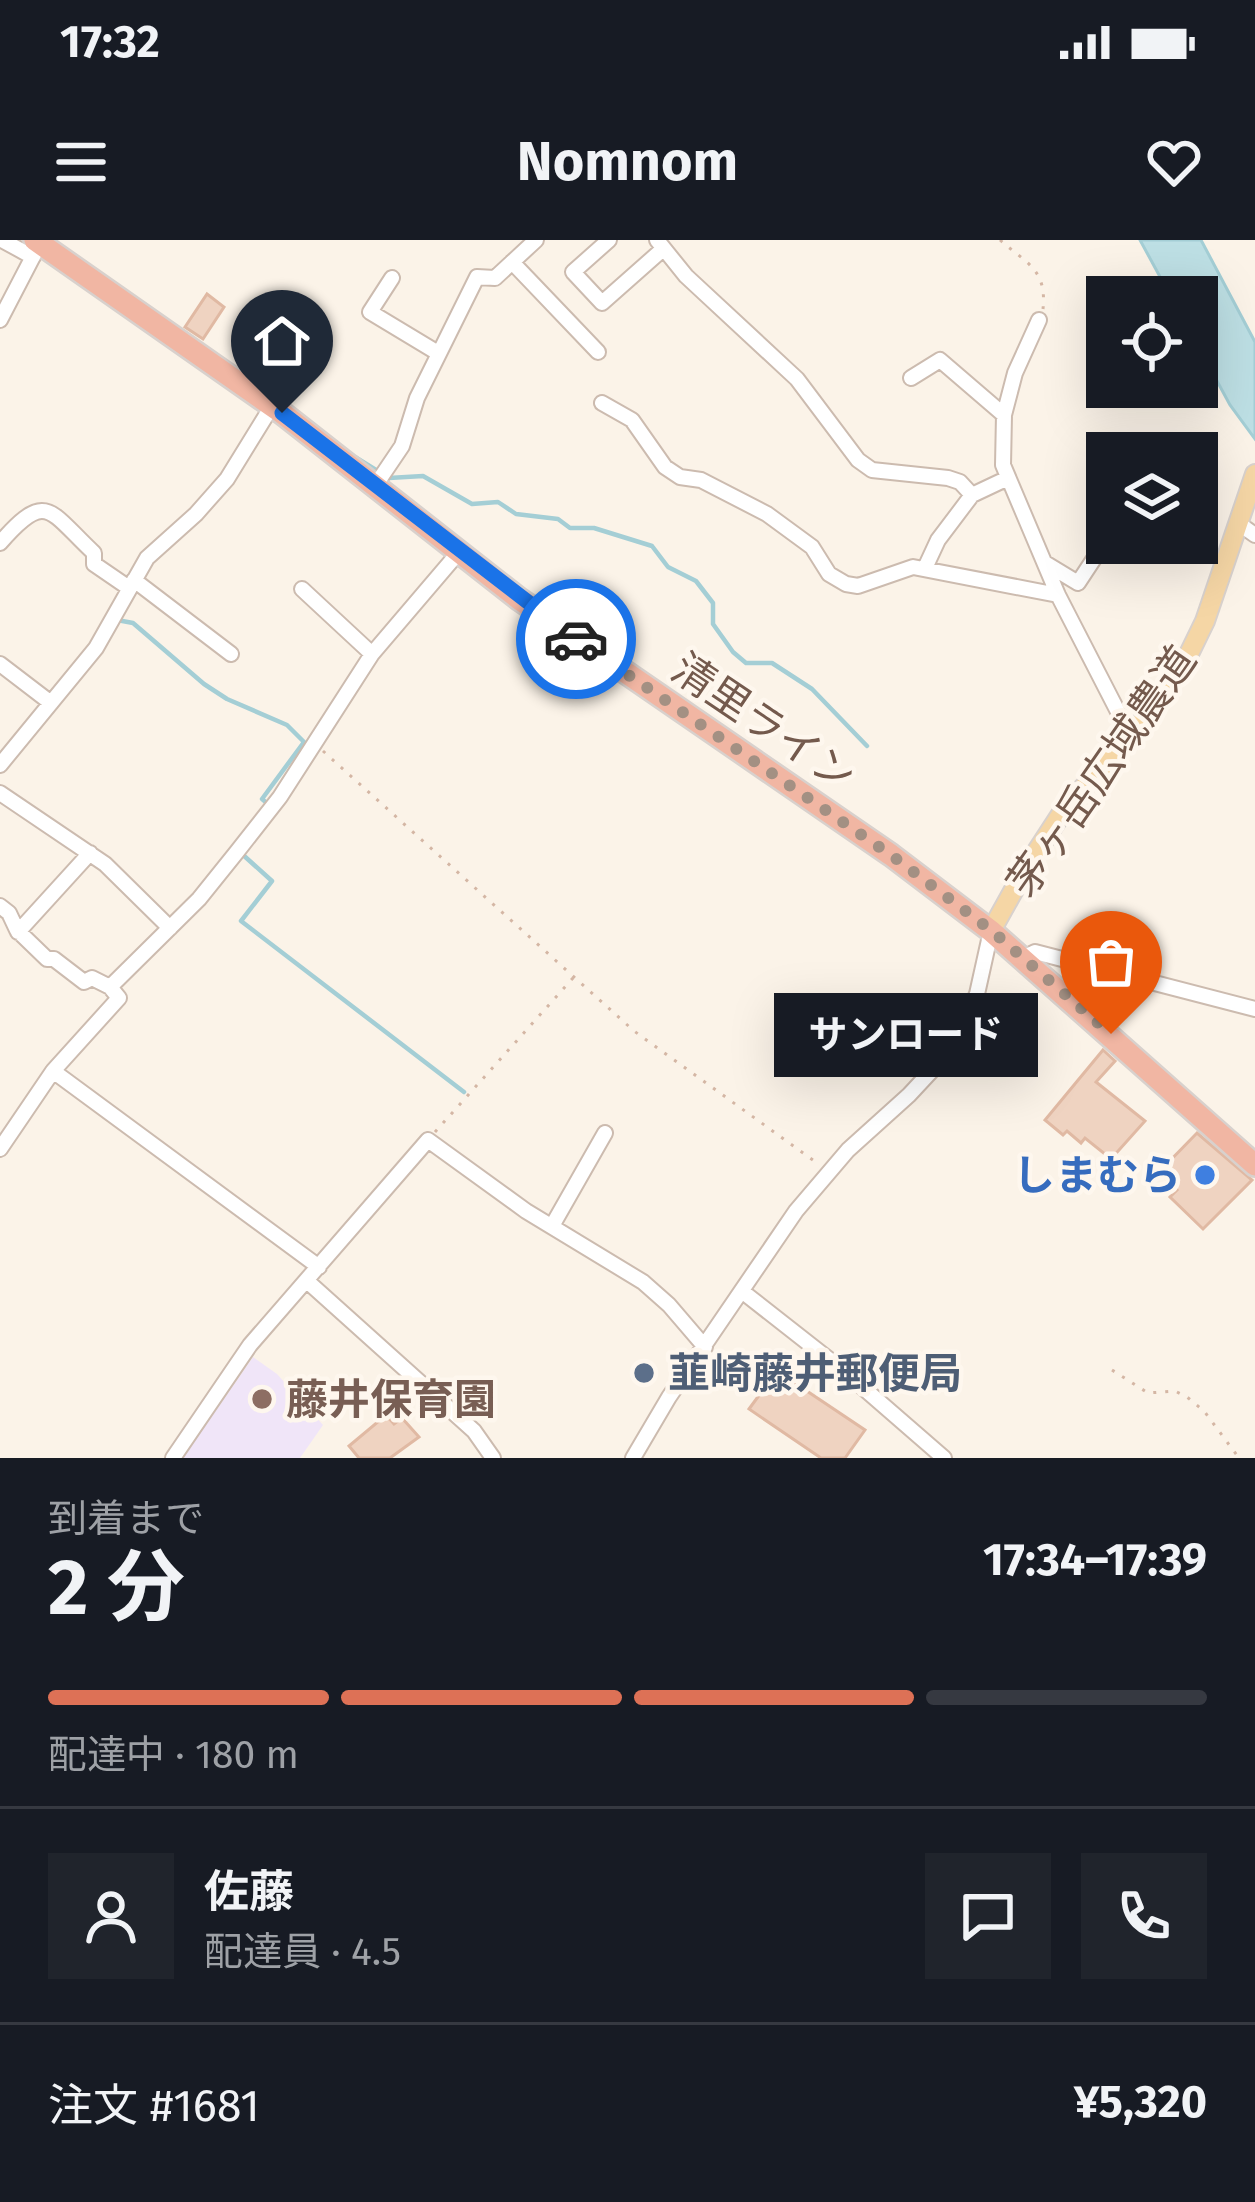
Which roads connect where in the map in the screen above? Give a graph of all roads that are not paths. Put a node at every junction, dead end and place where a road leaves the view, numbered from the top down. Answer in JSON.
{"nodes":[{"id":1,"x":2,"y":240,"type":"edge"},
{"id":2,"x":536,"y":240,"type":"edge"},
{"id":3,"x":609,"y":240,"type":"edge"},
{"id":4,"x":660,"y":244,"type":"edge"},
{"id":5,"x":36,"y":247,"type":"edge"},
{"id":6,"x":512,"y":262,"type":"junction"},
{"id":7,"x":392,"y":278,"type":"dead end"},
{"id":8,"x":0,"y":320,"type":"edge"},
{"id":9,"x":1039,"y":320,"type":"road end"},
{"id":10,"x":598,"y":352,"type":"dead end"},
{"id":11,"x":438,"y":353,"type":"junction"},
{"id":12,"x":910,"y":378,"type":"dead end"},
{"id":13,"x":602,"y":403,"type":"dead end"},
{"id":14,"x":272,"y":406,"type":"junction"},
{"id":15,"x":1004,"y":416,"type":"junction"},
{"id":16,"x":1255,"y":474,"type":"edge"},
{"id":17,"x":1008,"y":478,"type":"junction"},
{"id":18,"x":375,"y":486,"type":"junction"},
{"id":19,"x":972,"y":495,"type":"junction"},
{"id":20,"x":1244,"y":524,"type":"edge"},
{"id":21,"x":0,"y":543,"type":"edge"},
{"id":22,"x":459,"y":552,"type":"junction"},
{"id":23,"x":1044,"y":562,"type":"junction"},
{"id":24,"x":1091,"y":564,"type":"edge"},
{"id":25,"x":925,"y":568,"type":"junction"},
{"id":26,"x":132,"y":584,"type":"junction"},
{"id":27,"x":302,"y":589,"type":"dead end"},
{"id":28,"x":1058,"y":595,"type":"junction"},
{"id":29,"x":231,"y":654,"type":"dead end"},
{"id":30,"x":372,"y":654,"type":"junction"},
{"id":31,"x":0,"y":664,"type":"edge"},
{"id":32,"x":52,"y":703,"type":"junction"},
{"id":33,"x":1131,"y":737,"type":"junction"},
{"id":34,"x":0,"y":765,"type":"edge"},
{"id":35,"x":0,"y":793,"type":"edge"},
{"id":36,"x":90,"y":853,"type":"junction"},
{"id":37,"x":0,"y":906,"type":"edge"},
{"id":38,"x":170,"y":928,"type":"junction"},
{"id":39,"x":992,"y":931,"type":"junction"},
{"id":40,"x":18,"y":932,"type":"junction"},
{"id":41,"x":1023,"y":958,"type":"junction"},
{"id":42,"x":110,"y":987,"type":"junction"},
{"id":43,"x":1249,"y":1007,"type":"edge"},
{"id":44,"x":53,"y":1072,"type":"junction"},
{"id":45,"x":605,"y":1133,"type":"dead end"},
{"id":46,"x":0,"y":1149,"type":"edge"},
{"id":47,"x":1255,"y":1165,"type":"edge"},
{"id":48,"x":552,"y":1226,"type":"junction"},
{"id":49,"x":319,"y":1267,"type":"junction"},
{"id":50,"x":307,"y":1281,"type":"junction"},
{"id":51,"x":743,"y":1292,"type":"junction"},
{"id":52,"x":705,"y":1347,"type":"junction"},
{"id":53,"x":173,"y":1458,"type":"edge"},
{"id":54,"x":494,"y":1458,"type":"edge"},
{"id":55,"x":633,"y":1458,"type":"edge"},
{"id":56,"x":944,"y":1458,"type":"edge"}],
"edges":[{"from":1,"to":5,"type":"street"},
{"from":2,"to":6,"type":"street"},
{"from":3,"to":4,"type":"street"},
{"from":4,"to":19,"type":"street"},
{"from":5,"to":8,"type":"street"},
{"from":5,"to":14,"type":"highway","name":"清里ライン"},
{"from":6,"to":10,"type":"street"},
{"from":6,"to":11,"type":"street"},
{"from":7,"to":11,"type":"street"},
{"from":9,"to":15,"type":"street"},
{"from":11,"to":18,"type":"street"},
{"from":12,"to":15,"type":"street"},
{"from":13,"to":25,"type":"street"},
{"from":14,"to":18,"type":"highway","name":"清里ライン"},
{"from":14,"to":26,"type":"street"},
{"from":15,"to":17,"type":"street"},
{"from":16,"to":20,"type":"main road","name":"茅ヶ岳広域農道"},
{"from":17,"to":19,"type":"street"},
{"from":17,"to":23,"type":"street"},
{"from":18,"to":22,"type":"highway","name":"清里ライン"},
{"from":19,"to":25,"type":"street"},
{"from":20,"to":33,"type":"main road","name":"茅ヶ岳広域農道"},
{"from":21,"to":26,"type":"street"},
{"from":22,"to":30,"type":"street"},
{"from":22,"to":39,"type":"highway","name":"清里ライン"},
{"from":23,"to":24,"type":"street"},
{"from":23,"to":28,"type":"street"},
{"from":25,"to":28,"type":"street"},
{"from":26,"to":29,"type":"street"},
{"from":26,"to":32,"type":"street"},
{"from":27,"to":30,"type":"street"},
{"from":28,"to":33,"type":"street"},
{"from":30,"to":38,"type":"street"},
{"from":31,"to":32,"type":"street"},
{"from":32,"to":34,"type":"street"},
{"from":33,"to":39,"type":"main road","name":"茅ヶ岳広域農道"},
{"from":35,"to":36,"type":"street"},
{"from":36,"to":38,"type":"street"},
{"from":36,"to":40,"type":"street"},
{"from":37,"to":40,"type":"street"},
{"from":38,"to":42,"type":"street"},
{"from":39,"to":41,"type":"highway","name":"清里ライン"},
{"from":39,"to":51,"type":"street"},
{"from":40,"to":42,"type":"street"},
{"from":41,"to":43,"type":"street"},
{"from":41,"to":47,"type":"highway","name":"清里ライン"},
{"from":42,"to":44,"type":"street"},
{"from":44,"to":46,"type":"street"},
{"from":44,"to":49,"type":"street"},
{"from":45,"to":48,"type":"street"},
{"from":48,"to":49,"type":"street"},
{"from":48,"to":52,"type":"street"},
{"from":49,"to":50,"type":"street"},
{"from":50,"to":53,"type":"street"},
{"from":50,"to":54,"type":"street"},
{"from":51,"to":52,"type":"street"},
{"from":51,"to":56,"type":"street"},
{"from":52,"to":55,"type":"street"}]}
